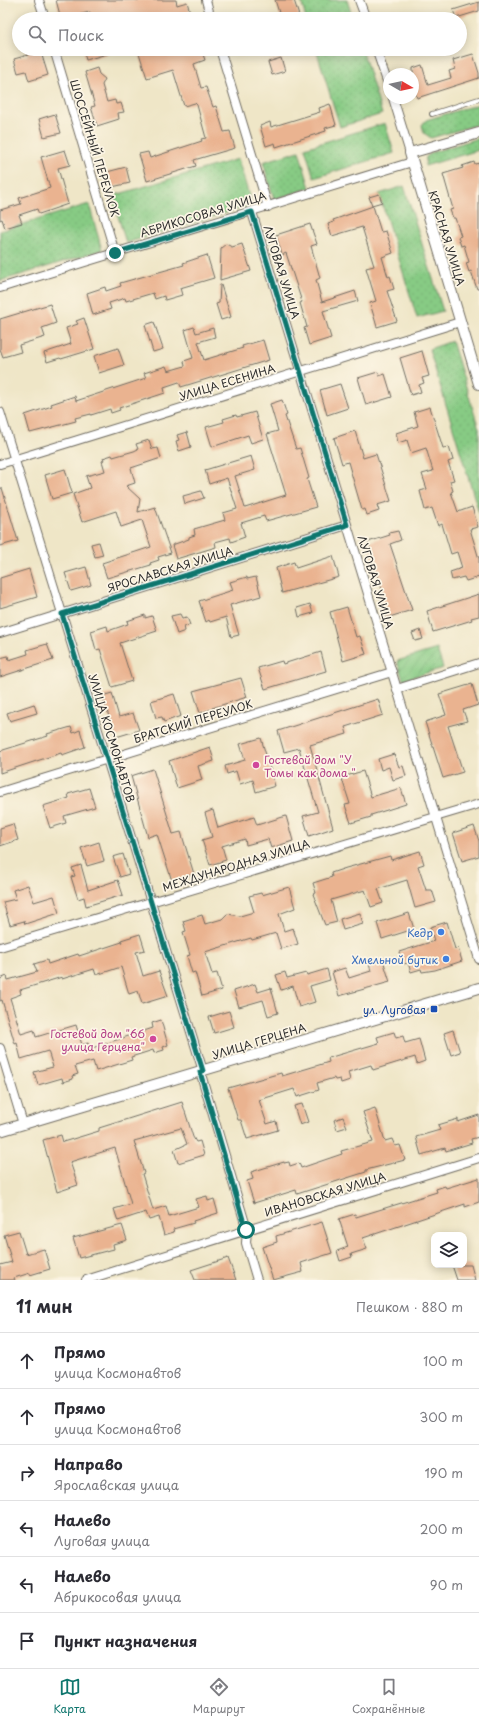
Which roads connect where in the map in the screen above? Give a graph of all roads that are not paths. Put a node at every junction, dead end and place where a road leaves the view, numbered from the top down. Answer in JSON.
{"nodes":[{"id":1,"x":40,"y":0,"type":"edge"},
{"id":2,"x":206,"y":0,"type":"edge"},
{"id":3,"x":359,"y":0,"type":"edge"},
{"id":4,"x":43,"y":12,"type":"edge"},
{"id":5,"x":209,"y":12,"type":"edge"},
{"id":6,"x":363,"y":12,"type":"edge"},
{"id":7,"x":56,"y":56,"type":"edge"},
{"id":8,"x":222,"y":56,"type":"edge"},
{"id":9,"x":378,"y":56,"type":"edge"},
{"id":10,"x":383,"y":69,"type":"edge"},
{"id":11,"x":479,"y":99,"type":"edge"},
{"id":12,"x":395,"y":104,"type":"edge"},
{"id":13,"x":432,"y":114,"type":"dead end"},
{"id":14,"x":479,"y":133,"type":"edge"},
{"id":15,"x":411,"y":158,"type":"junction"},
{"id":16,"x":268,"y":207,"type":"junction"},
{"id":17,"x":252,"y":212,"type":"junction"},
{"id":18,"x":115,"y":253,"type":"junction"},
{"id":19,"x":0,"y":288,"type":"edge"},
{"id":20,"x":460,"y":322,"type":"junction"},
{"id":21,"x":300,"y":371,"type":"junction"},
{"id":22,"x":479,"y":384,"type":"edge"},
{"id":23,"x":0,"y":412,"type":"edge"},
{"id":24,"x":15,"y":459,"type":"junction"},
{"id":25,"x":0,"y":464,"type":"edge"},
{"id":26,"x":347,"y":525,"type":"junction"},
{"id":27,"x":62,"y":614,"type":"junction"},
{"id":28,"x":0,"y":633,"type":"edge"},
{"id":29,"x":479,"y":664,"type":"edge"},
{"id":30,"x":392,"y":672,"type":"junction"},
{"id":31,"x":397,"y":689,"type":"junction"},
{"id":32,"x":107,"y":759,"type":"junction"},
{"id":33,"x":0,"y":792,"type":"edge"},
{"id":34,"x":479,"y":804,"type":"edge"},
{"id":35,"x":435,"y":817,"type":"junction"},
{"id":36,"x":151,"y":902,"type":"junction"},
{"id":37,"x":0,"y":947,"type":"edge"},
{"id":38,"x":479,"y":959,"type":"edge"},
{"id":39,"x":479,"y":988,"type":"edge"},
{"id":40,"x":0,"y":1048,"type":"edge"},
{"id":41,"x":201,"y":1071,"type":"junction"},
{"id":42,"x":23,"y":1124,"type":"junction"},
{"id":43,"x":0,"y":1131,"type":"edge"},
{"id":44,"x":479,"y":1158,"type":"edge"},
{"id":45,"x":246,"y":1230,"type":"junction"},
{"id":46,"x":86,"y":1280,"type":"edge"},
{"id":47,"x":257,"y":1280,"type":"edge"}],
"edges":[{"from":1,"to":4,"type":"street"},
{"from":2,"to":5,"type":"street"},
{"from":3,"to":6,"type":"street"},
{"from":7,"to":18,"type":"street","name":"ШОССЕЙНЫЙ ПЕРЕУЛОК"},
{"from":8,"to":16,"type":"street"},
{"from":9,"to":10,"type":"street"},
{"from":11,"to":13,"type":"lane"},
{"from":12,"to":15,"type":"street","name":"КРАСНАЯ УЛИЦА"},
{"from":14,"to":15,"type":"street","name":"АБРИКОСОВАЯ УЛИЦА"},
{"from":15,"to":16,"type":"street","name":"АБРИКОСОВАЯ УЛИЦА"},
{"from":15,"to":20,"type":"street","name":"КРАСНАЯ УЛИЦА"},
{"from":16,"to":17,"type":"street","name":"АБРИКОСОВАЯ УЛИЦА"},
{"from":17,"to":18,"type":"street","name":"АБРИКОСОВАЯ УЛИЦА"},
{"from":17,"to":21,"type":"street","name":"ЛУГОВАЯ УЛИЦА"},
{"from":18,"to":19,"type":"street","name":"АБРИКОСОВАЯ УЛИЦА"},
{"from":20,"to":21,"type":"street","name":"УЛИЦА ЕСЕНИНА"},
{"from":20,"to":22,"type":"street","name":"КРАСНАЯ УЛИЦА"},
{"from":21,"to":24,"type":"street","name":"УЛИЦА ЕСЕНИНА"},
{"from":21,"to":26,"type":"street","name":"ЛУГОВАЯ УЛИЦА"},
{"from":23,"to":24,"type":"street","name":"УЛИЦА КОСМОНАВТОВ"},
{"from":24,"to":25,"type":"street","name":"УЛИЦА ЕСЕНИНА"},
{"from":24,"to":27,"type":"street","name":"УЛИЦА КОСМОНАВТОВ"},
{"from":26,"to":27,"type":"street","name":"ЯРОСЛАВСКАЯ УЛИЦА"},
{"from":26,"to":30,"type":"street","name":"ЛУГОВАЯ УЛИЦА"},
{"from":27,"to":28,"type":"street","name":"ЯРОСЛАВСКАЯ УЛИЦА"},
{"from":27,"to":32,"type":"street","name":"УЛИЦА КОСМОНАВТОВ"},
{"from":29,"to":31,"type":"street"},
{"from":30,"to":31,"type":"street","name":"ЛУГОВАЯ УЛИЦА"},
{"from":30,"to":32,"type":"street","name":"БРАТСКИЙ ПЕРЕУЛОК"},
{"from":31,"to":35,"type":"street","name":"ЛУГОВАЯ УЛИЦА"},
{"from":32,"to":33,"type":"street","name":"БРАТСКИЙ ПЕРЕУЛОК"},
{"from":32,"to":36,"type":"street","name":"УЛИЦА КОСМОНАВТОВ"},
{"from":34,"to":35,"type":"street","name":"МЕЖДУНАРОДНАЯ УЛИЦА"},
{"from":35,"to":36,"type":"street","name":"МЕЖДУНАРОДНАЯ УЛИЦА"},
{"from":35,"to":38,"type":"street","name":"ЛУГОВАЯ УЛИЦА"},
{"from":36,"to":37,"type":"street","name":"МЕЖДУНАРОДНАЯ УЛИЦА"},
{"from":36,"to":41,"type":"street","name":"УЛИЦА КОСМОНАВТОВ"},
{"from":39,"to":41,"type":"street","name":"УЛИЦА ГЕРЦЕНА"},
{"from":40,"to":42,"type":"street"},
{"from":41,"to":42,"type":"street","name":"УЛИЦА ГЕРЦЕНА"},
{"from":41,"to":45,"type":"street","name":"УЛИЦА КОСМОНАВТОВ"},
{"from":42,"to":43,"type":"street","name":"УЛИЦА ГЕРЦЕНА"},
{"from":44,"to":45,"type":"street","name":"ИВАНОВСКАЯ УЛИЦА"},
{"from":45,"to":46,"type":"street","name":"ИВАНОВСКАЯ УЛИЦА"},
{"from":45,"to":47,"type":"street","name":"УЛИЦА КОСМОНАВТОВ"}]}
